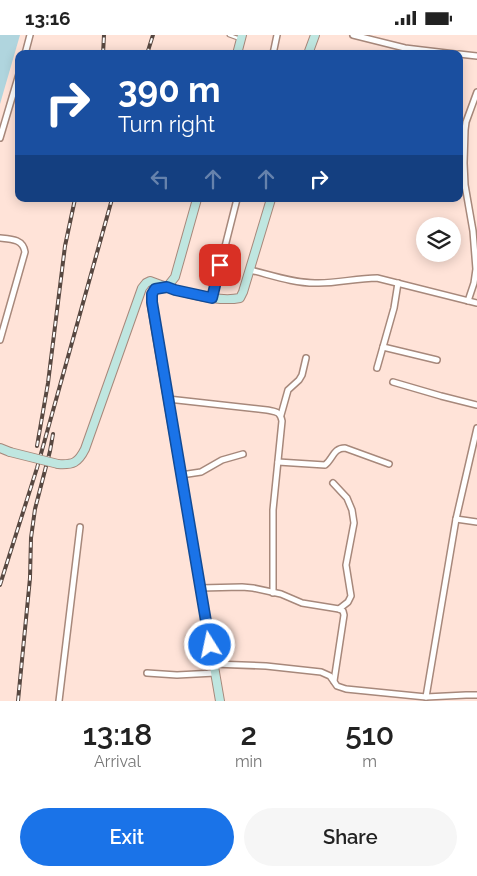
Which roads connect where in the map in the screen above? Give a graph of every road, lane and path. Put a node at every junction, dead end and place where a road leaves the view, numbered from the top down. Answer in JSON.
{"nodes":[{"id":1,"x":30,"y":35,"type":"edge"},
{"id":2,"x":229,"y":35,"type":"edge"},
{"id":3,"x":277,"y":35,"type":"edge"},
{"id":4,"x":315,"y":35,"type":"edge"},
{"id":5,"x":353,"y":35,"type":"edge"},
{"id":6,"x":242,"y":37,"type":"edge"},
{"id":7,"x":26,"y":50,"type":"edge"},
{"id":8,"x":238,"y":50,"type":"edge"},
{"id":9,"x":274,"y":50,"type":"edge"},
{"id":10,"x":309,"y":50,"type":"edge"},
{"id":11,"x":422,"y":50,"type":"edge"},
{"id":12,"x":463,"y":55,"type":"edge"},
{"id":13,"x":477,"y":56,"type":"edge"},
{"id":14,"x":15,"y":86,"type":"edge"},
{"id":15,"x":477,"y":92,"type":"edge"},
{"id":16,"x":2,"y":123,"type":"edge"},
{"id":17,"x":0,"y":138,"type":"edge"},
{"id":18,"x":463,"y":146,"type":"edge"},
{"id":19,"x":463,"y":174,"type":"edge"},
{"id":20,"x":196,"y":202,"type":"edge"},
{"id":21,"x":236,"y":202,"type":"edge"},
{"id":22,"x":269,"y":202,"type":"edge"},
{"id":23,"x":0,"y":238,"type":"edge"},
{"id":24,"x":250,"y":270,"type":"junction"},
{"id":25,"x":398,"y":283,"type":"junction"},
{"id":26,"x":167,"y":287,"type":"junction"},
{"id":27,"x":139,"y":296,"type":"junction"},
{"id":28,"x":212,"y":298,"type":"junction"},
{"id":29,"x":468,"y":301,"type":"junction"},
{"id":30,"x":152,"y":302,"type":"junction"},
{"id":31,"x":477,"y":303,"type":"edge"},
{"id":32,"x":0,"y":340,"type":"edge"},
{"id":33,"x":383,"y":347,"type":"junction"},
{"id":34,"x":306,"y":358,"type":"dead end"},
{"id":35,"x":437,"y":360,"type":"dead end"},
{"id":36,"x":377,"y":368,"type":"dead end"},
{"id":37,"x":393,"y":382,"type":"dead end"},
{"id":38,"x":168,"y":399,"type":"junction"},
{"id":39,"x":477,"y":405,"type":"edge"},
{"id":40,"x":281,"y":415,"type":"junction"},
{"id":41,"x":477,"y":429,"type":"edge"},
{"id":42,"x":0,"y":448,"type":"edge"},
{"id":43,"x":244,"y":454,"type":"dead end"},
{"id":44,"x":470,"y":456,"type":"junction"},
{"id":45,"x":477,"y":457,"type":"edge"},
{"id":46,"x":278,"y":462,"type":"junction"},
{"id":47,"x":389,"y":464,"type":"dead end"},
{"id":48,"x":181,"y":475,"type":"junction"},
{"id":49,"x":333,"y":483,"type":"dead end"},
{"id":50,"x":456,"y":519,"type":"junction"},
{"id":51,"x":477,"y":522,"type":"edge"},
{"id":52,"x":80,"y":527,"type":"dead end"},
{"id":53,"x":200,"y":588,"type":"junction"},
{"id":54,"x":273,"y":593,"type":"junction"},
{"id":55,"x":339,"y":609,"type":"junction"},
{"id":56,"x":213,"y":664,"type":"junction"},
{"id":57,"x":147,"y":673,"type":"dead end"},
{"id":58,"x":215,"y":673,"type":"junction"},
{"id":59,"x":334,"y":682,"type":"junction"},
{"id":60,"x":396,"y":693,"type":"junction"},
{"id":61,"x":477,"y":695,"type":"edge"},
{"id":62,"x":426,"y":697,"type":"junction"},
{"id":63,"x":59,"y":701,"type":"edge"},
{"id":64,"x":220,"y":701,"type":"edge"},
{"id":65,"x":395,"y":701,"type":"edge"}],
"edges":[{"from":1,"to":7,"type":"street"},
{"from":2,"to":6,"type":"lane"},
{"from":3,"to":9,"type":"street"},
{"from":4,"to":10,"type":"main road"},
{"from":5,"to":11,"type":"street"},
{"from":6,"to":8,"type":"main road"},
{"from":12,"to":13,"type":"street"},
{"from":14,"to":16,"type":"street"},
{"from":15,"to":18,"type":"street"},
{"from":16,"to":17,"type":"street"},
{"from":19,"to":29,"type":"street"},
{"from":20,"to":26,"type":"main road"},
{"from":21,"to":28,"type":"street"},
{"from":22,"to":24,"type":"main road"},
{"from":23,"to":32,"type":"street"},
{"from":24,"to":25,"type":"street"},
{"from":24,"to":28,"type":"main road"},
{"from":25,"to":29,"type":"street"},
{"from":25,"to":33,"type":"street"},
{"from":26,"to":27,"type":"main road"},
{"from":26,"to":28,"type":"main road"},
{"from":26,"to":30,"type":"main road"},
{"from":27,"to":30,"type":"main road"},
{"from":27,"to":42,"type":"main road","bridge":true},
{"from":29,"to":31,"type":"street"},
{"from":30,"to":38,"type":"main road"},
{"from":33,"to":35,"type":"street"},
{"from":33,"to":36,"type":"street"},
{"from":34,"to":40,"type":"street"},
{"from":37,"to":39,"type":"street"},
{"from":38,"to":40,"type":"street"},
{"from":38,"to":48,"type":"main road"},
{"from":40,"to":46,"type":"street"},
{"from":41,"to":44,"type":"street"},
{"from":43,"to":48,"type":"street"},
{"from":44,"to":45,"type":"street"},
{"from":44,"to":50,"type":"street"},
{"from":46,"to":47,"type":"street"},
{"from":46,"to":54,"type":"street"},
{"from":48,"to":53,"type":"main road"},
{"from":49,"to":55,"type":"street"},
{"from":50,"to":51,"type":"street"},
{"from":50,"to":62,"type":"street"},
{"from":52,"to":63,"type":"street"},
{"from":53,"to":54,"type":"street"},
{"from":53,"to":56,"type":"main road"},
{"from":54,"to":55,"type":"street"},
{"from":55,"to":59,"type":"street"},
{"from":56,"to":58,"type":"main road"},
{"from":56,"to":59,"type":"street"},
{"from":57,"to":58,"type":"street"},
{"from":58,"to":64,"type":"main road"},
{"from":59,"to":60,"type":"street"},
{"from":60,"to":62,"type":"street"},
{"from":60,"to":65,"type":"street"},
{"from":61,"to":62,"type":"street"}]}
